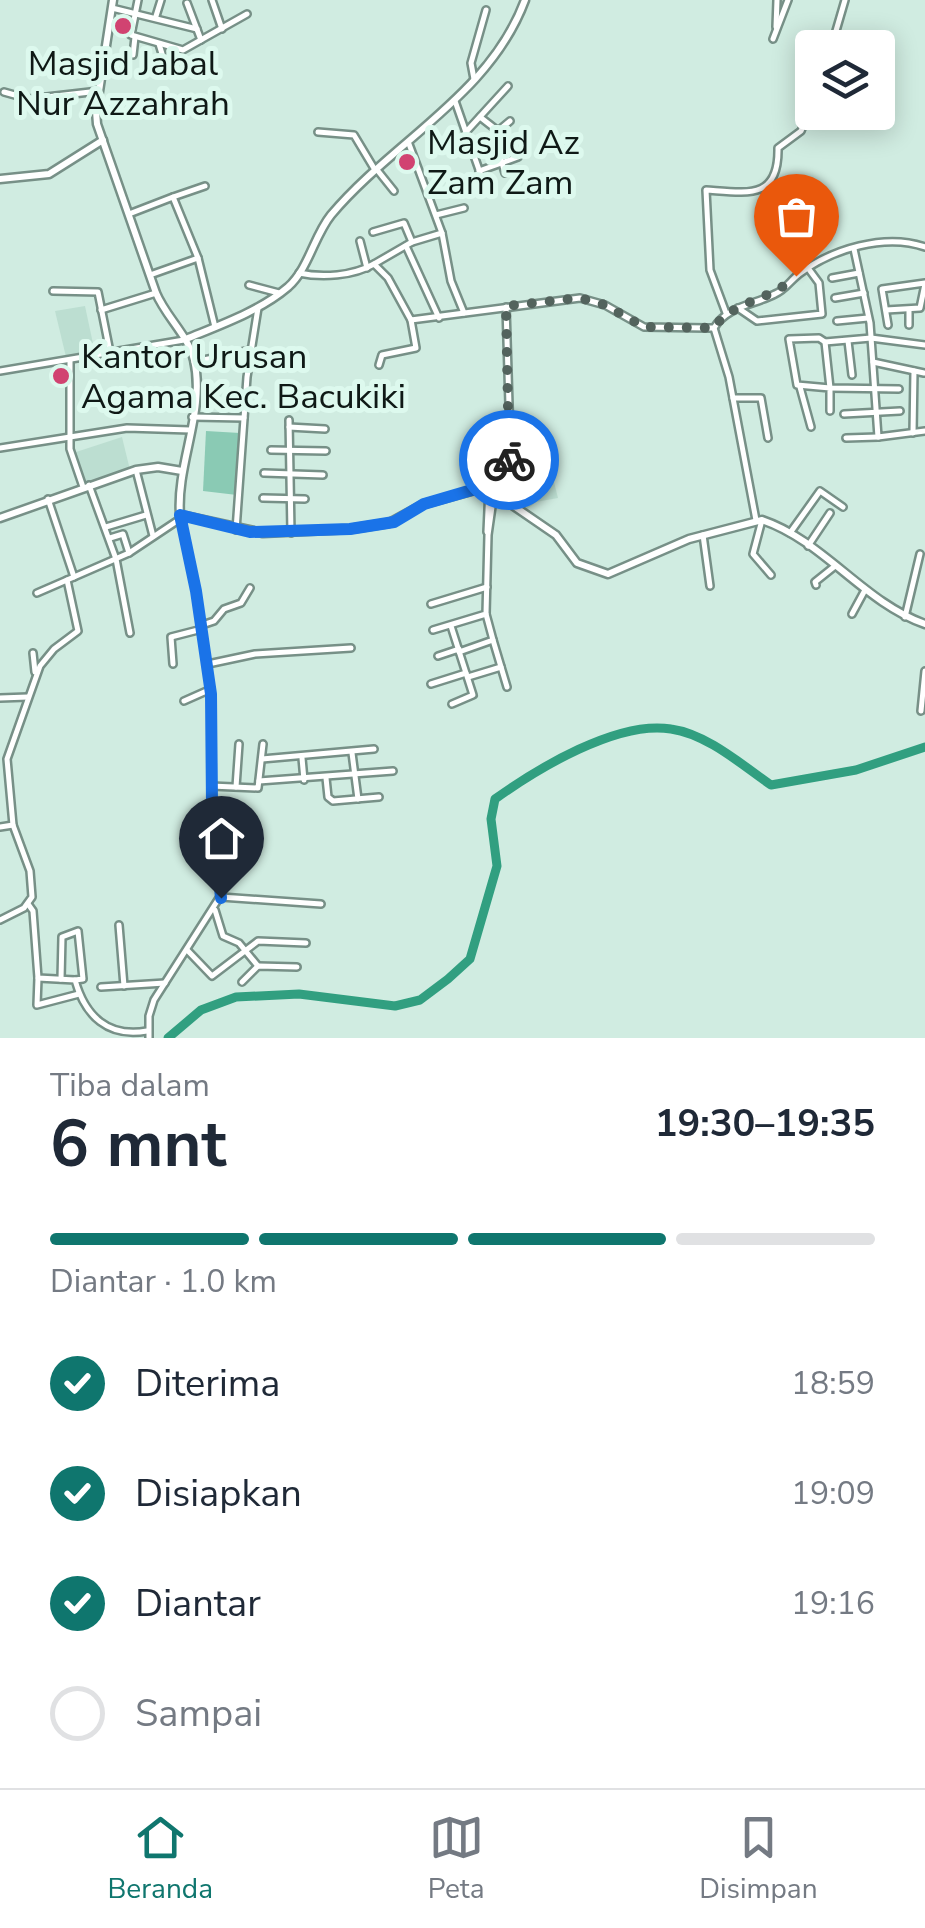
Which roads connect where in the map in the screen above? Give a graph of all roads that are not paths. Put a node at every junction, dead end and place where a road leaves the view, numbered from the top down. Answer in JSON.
{"nodes":[{"id":1,"x":138,"y":0,"type":"edge"},
{"id":2,"x":161,"y":0,"type":"edge"},
{"id":3,"x":212,"y":0,"type":"edge"},
{"id":4,"x":525,"y":0,"type":"edge"},
{"id":5,"x":777,"y":0,"type":"edge"},
{"id":6,"x":788,"y":0,"type":"edge"},
{"id":7,"x":845,"y":0,"type":"edge"},
{"id":8,"x":113,"y":4,"type":"edge"},
{"id":9,"x":187,"y":4,"type":"dead end"},
{"id":10,"x":486,"y":10,"type":"dead end"},
{"id":11,"x":135,"y":12,"type":"junction"},
{"id":12,"x":247,"y":14,"type":"dead end"},
{"id":13,"x":156,"y":18,"type":"junction"},
{"id":14,"x":777,"y":28,"type":"junction"},
{"id":15,"x":222,"y":29,"type":"junction"},
{"id":16,"x":197,"y":30,"type":"junction"},
{"id":17,"x":836,"y":30,"type":"edge"},
{"id":18,"x":135,"y":37,"type":"junction"},
{"id":19,"x":773,"y":39,"type":"dead end"},
{"id":20,"x":201,"y":40,"type":"junction"},
{"id":21,"x":159,"y":44,"type":"junction"},
{"id":22,"x":174,"y":48,"type":"junction"},
{"id":23,"x":133,"y":55,"type":"dead end"},
{"id":24,"x":474,"y":79,"type":"junction"},
{"id":25,"x":508,"y":86,"type":"dead end"},
{"id":26,"x":99,"y":91,"type":"junction"},
{"id":27,"x":4,"y":92,"type":"dead end"},
{"id":28,"x":455,"y":101,"type":"junction"},
{"id":29,"x":480,"y":117,"type":"junction"},
{"id":30,"x":510,"y":120,"type":"dead end"},
{"id":31,"x":801,"y":130,"type":"edge"},
{"id":32,"x":318,"y":132,"type":"dead end"},
{"id":33,"x":466,"y":132,"type":"junction"},
{"id":34,"x":102,"y":140,"type":"junction"},
{"id":35,"x":496,"y":143,"type":"dead end"},
{"id":36,"x":409,"y":144,"type":"junction"},
{"id":37,"x":518,"y":156,"type":"dead end"},
{"id":38,"x":502,"y":161,"type":"junction"},
{"id":39,"x":479,"y":171,"type":"junction"},
{"id":40,"x":378,"y":172,"type":"junction"},
{"id":41,"x":505,"y":173,"type":"dead end"},
{"id":42,"x":0,"y":179,"type":"edge"},
{"id":43,"x":205,"y":186,"type":"dead end"},
{"id":44,"x":485,"y":186,"type":"dead end"},
{"id":45,"x":394,"y":190,"type":"dead end"},
{"id":46,"x":173,"y":197,"type":"junction"},
{"id":47,"x":464,"y":208,"type":"dead end"},
{"id":48,"x":128,"y":214,"type":"junction"},
{"id":49,"x":436,"y":215,"type":"junction"},
{"id":50,"x":373,"y":232,"type":"dead end"},
{"id":51,"x":442,"y":232,"type":"junction"},
{"id":52,"x":360,"y":241,"type":"dead end"},
{"id":53,"x":409,"y":244,"type":"junction"},
{"id":54,"x":925,"y":248,"type":"edge"},
{"id":55,"x":854,"y":249,"type":"junction"},
{"id":56,"x":198,"y":258,"type":"junction"},
{"id":57,"x":374,"y":264,"type":"junction"},
{"id":58,"x":367,"y":268,"type":"junction"},
{"id":59,"x":808,"y":268,"type":"junction"},
{"id":60,"x":299,"y":273,"type":"junction"},
{"id":61,"x":859,"y":273,"type":"junction"},
{"id":62,"x":150,"y":275,"type":"junction"},
{"id":63,"x":832,"y":278,"type":"dead end"},
{"id":64,"x":925,"y":283,"type":"edge"},
{"id":65,"x":249,"y":284,"type":"dead end"},
{"id":66,"x":53,"y":291,"type":"dead end"},
{"id":67,"x":156,"y":293,"type":"junction"},
{"id":68,"x":279,"y":293,"type":"junction"},
{"id":69,"x":864,"y":293,"type":"junction"},
{"id":70,"x":835,"y":298,"type":"dead end"},
{"id":71,"x":258,"y":305,"type":"junction"},
{"id":72,"x":506,"y":306,"type":"junction"},
{"id":73,"x":738,"y":308,"type":"junction"},
{"id":74,"x":886,"y":310,"type":"junction"},
{"id":75,"x":909,"y":310,"type":"junction"},
{"id":76,"x":100,"y":311,"type":"junction"},
{"id":77,"x":464,"y":313,"type":"junction"},
{"id":78,"x":726,"y":313,"type":"junction"},
{"id":79,"x":439,"y":318,"type":"junction"},
{"id":80,"x":868,"y":318,"type":"junction"},
{"id":81,"x":411,"y":320,"type":"junction"},
{"id":82,"x":836,"y":320,"type":"dead end"},
{"id":83,"x":888,"y":325,"type":"dead end"},
{"id":84,"x":909,"y":326,"type":"dead end"},
{"id":85,"x":215,"y":327,"type":"junction"},
{"id":86,"x":714,"y":328,"type":"junction"},
{"id":87,"x":871,"y":338,"type":"junction"},
{"id":88,"x":186,"y":339,"type":"junction"},
{"id":89,"x":848,"y":341,"type":"junction"},
{"id":90,"x":826,"y":342,"type":"junction"},
{"id":91,"x":925,"y":345,"type":"edge"},
{"id":92,"x":251,"y":350,"type":"junction"},
{"id":93,"x":110,"y":352,"type":"junction"},
{"id":94,"x":70,"y":360,"type":"junction"},
{"id":95,"x":194,"y":362,"type":"junction"},
{"id":96,"x":873,"y":362,"type":"junction"},
{"id":97,"x":379,"y":366,"type":"dead end"},
{"id":98,"x":0,"y":371,"type":"edge"},
{"id":99,"x":914,"y":371,"type":"junction"},
{"id":100,"x":924,"y":373,"type":"edge"},
{"id":101,"x":852,"y":375,"type":"dead end"},
{"id":102,"x":800,"y":387,"type":"junction"},
{"id":103,"x":830,"y":388,"type":"junction"},
{"id":104,"x":876,"y":388,"type":"junction"},
{"id":105,"x":900,"y":389,"type":"dead end"},
{"id":106,"x":733,"y":398,"type":"junction"},
{"id":107,"x":830,"y":411,"type":"dead end"},
{"id":108,"x":900,"y":411,"type":"dead end"},
{"id":109,"x":877,"y":412,"type":"junction"},
{"id":110,"x":844,"y":414,"type":"dead end"},
{"id":111,"x":192,"y":417,"type":"junction"},
{"id":112,"x":244,"y":418,"type":"junction"},
{"id":113,"x":810,"y":426,"type":"dead end"},
{"id":114,"x":325,"y":429,"type":"dead end"},
{"id":115,"x":190,"y":430,"type":"junction"},
{"id":116,"x":925,"y":431,"type":"edge"},
{"id":117,"x":912,"y":434,"type":"junction"},
{"id":118,"x":878,"y":436,"type":"junction"},
{"id":119,"x":69,"y":437,"type":"junction"},
{"id":120,"x":768,"y":438,"type":"dead end"},
{"id":121,"x":846,"y":438,"type":"dead end"},
{"id":122,"x":0,"y":448,"type":"edge"},
{"id":123,"x":272,"y":450,"type":"dead end"},
{"id":124,"x":290,"y":452,"type":"junction"},
{"id":125,"x":326,"y":452,"type":"dead end"},
{"id":126,"x":136,"y":470,"type":"junction"},
{"id":127,"x":182,"y":471,"type":"junction"},
{"id":128,"x":264,"y":473,"type":"dead end"},
{"id":129,"x":290,"y":474,"type":"junction"},
{"id":130,"x":323,"y":475,"type":"dead end"},
{"id":131,"x":86,"y":486,"type":"junction"},
{"id":132,"x":492,"y":489,"type":"junction"},
{"id":133,"x":48,"y":498,"type":"junction"},
{"id":134,"x":264,"y":498,"type":"dead end"},
{"id":135,"x":290,"y":498,"type":"junction"},
{"id":136,"x":305,"y":499,"type":"dead end"},
{"id":137,"x":512,"y":503,"type":"junction"},
{"id":138,"x":844,"y":507,"type":"dead end"},
{"id":139,"x":830,"y":513,"type":"dead end"},
{"id":140,"x":147,"y":514,"type":"junction"},
{"id":141,"x":180,"y":517,"type":"junction"},
{"id":142,"x":0,"y":518,"type":"edge"},
{"id":143,"x":759,"y":520,"type":"junction"},
{"id":144,"x":106,"y":527,"type":"junction"},
{"id":145,"x":236,"y":530,"type":"junction"},
{"id":146,"x":291,"y":533,"type":"junction"},
{"id":147,"x":790,"y":533,"type":"junction"},
{"id":148,"x":703,"y":534,"type":"junction"},
{"id":149,"x":153,"y":536,"type":"junction"},
{"id":150,"x":110,"y":538,"type":"junction"},
{"id":151,"x":808,"y":546,"type":"junction"},
{"id":152,"x":129,"y":553,"type":"junction"},
{"id":153,"x":920,"y":554,"type":"dead end"},
{"id":154,"x":116,"y":559,"type":"junction"},
{"id":155,"x":835,"y":566,"type":"junction"},
{"id":156,"x":771,"y":575,"type":"dead end"},
{"id":157,"x":71,"y":579,"type":"junction"},
{"id":158,"x":816,"y":585,"type":"dead end"},
{"id":159,"x":487,"y":586,"type":"junction"},
{"id":160,"x":710,"y":586,"type":"dead end"},
{"id":161,"x":250,"y":588,"type":"dead end"},
{"id":162,"x":866,"y":590,"type":"junction"},
{"id":163,"x":38,"y":592,"type":"dead end"},
{"id":164,"x":431,"y":604,"type":"dead end"},
{"id":165,"x":486,"y":614,"type":"junction"},
{"id":166,"x":852,"y":614,"type":"dead end"},
{"id":167,"x":905,"y":617,"type":"junction"},
{"id":168,"x":925,"y":624,"type":"edge"},
{"id":169,"x":451,"y":626,"type":"junction"},
{"id":170,"x":202,"y":627,"type":"junction"},
{"id":171,"x":433,"y":630,"type":"dead end"},
{"id":172,"x":130,"y":633,"type":"dead end"},
{"id":173,"x":492,"y":640,"type":"junction"},
{"id":174,"x":351,"y":648,"type":"dead end"},
{"id":175,"x":459,"y":651,"type":"junction"},
{"id":176,"x":33,"y":653,"type":"dead end"},
{"id":177,"x":438,"y":656,"type":"dead end"},
{"id":178,"x":174,"y":664,"type":"dead end"},
{"id":179,"x":208,"y":664,"type":"junction"},
{"id":180,"x":501,"y":667,"type":"junction"},
{"id":181,"x":35,"y":675,"type":"junction"},
{"id":182,"x":467,"y":675,"type":"junction"},
{"id":183,"x":924,"y":676,"type":"edge"},
{"id":184,"x":431,"y":684,"type":"dead end"},
{"id":185,"x":507,"y":688,"type":"dead end"},
{"id":186,"x":210,"y":690,"type":"junction"},
{"id":187,"x":28,"y":696,"type":"junction"},
{"id":188,"x":0,"y":698,"type":"edge"},
{"id":189,"x":184,"y":701,"type":"dead end"},
{"id":190,"x":452,"y":704,"type":"dead end"},
{"id":191,"x":920,"y":712,"type":"dead end"},
{"id":192,"x":239,"y":744,"type":"dead end"},
{"id":193,"x":264,"y":744,"type":"dead end"},
{"id":194,"x":374,"y":749,"type":"dead end"},
{"id":195,"x":352,"y":752,"type":"junction"},
{"id":196,"x":302,"y":758,"type":"junction"},
{"id":197,"x":262,"y":759,"type":"junction"},
{"id":198,"x":394,"y":771,"type":"dead end"},
{"id":199,"x":354,"y":775,"type":"junction"},
{"id":200,"x":326,"y":778,"type":"junction"},
{"id":201,"x":304,"y":781,"type":"junction"},
{"id":202,"x":259,"y":782,"type":"junction"},
{"id":203,"x":212,"y":786,"type":"junction"},
{"id":204,"x":236,"y":788,"type":"junction"},
{"id":205,"x":379,"y":797,"type":"dead end"},
{"id":206,"x":358,"y":799,"type":"junction"},
{"id":207,"x":13,"y":825,"type":"junction"},
{"id":208,"x":0,"y":827,"type":"edge"},
{"id":209,"x":221,"y":897,"type":"junction"},
{"id":210,"x":28,"y":904,"type":"junction"},
{"id":211,"x":321,"y":904,"type":"dead end"},
{"id":212,"x":214,"y":910,"type":"junction"},
{"id":213,"x":0,"y":920,"type":"edge"},
{"id":214,"x":119,"y":925,"type":"dead end"},
{"id":215,"x":306,"y":944,"type":"dead end"},
{"id":216,"x":245,"y":950,"type":"junction"},
{"id":217,"x":188,"y":951,"type":"junction"},
{"id":218,"x":258,"y":966,"type":"junction"},
{"id":219,"x":297,"y":966,"type":"dead end"},
{"id":220,"x":38,"y":978,"type":"junction"},
{"id":221,"x":61,"y":979,"type":"junction"},
{"id":222,"x":75,"y":980,"type":"junction"},
{"id":223,"x":242,"y":982,"type":"dead end"},
{"id":224,"x":164,"y":983,"type":"junction"},
{"id":225,"x":124,"y":986,"type":"junction"},
{"id":226,"x":101,"y":987,"type":"dead end"},
{"id":227,"x":79,"y":994,"type":"junction"},
{"id":228,"x":148,"y":1034,"type":"edge"}],
"edges":[{"from":1,"to":11,"type":"street"},
{"from":2,"to":13,"type":"street"},
{"from":3,"to":15,"type":"street"},
{"from":4,"to":24,"type":"street"},
{"from":5,"to":14,"type":"street"},
{"from":6,"to":14,"type":"street"},
{"from":7,"to":17,"type":"street"},
{"from":8,"to":11,"type":"street"},
{"from":8,"to":26,"type":"street"},
{"from":9,"to":16,"type":"street"},
{"from":10,"to":24,"type":"street"},
{"from":11,"to":13,"type":"street"},
{"from":11,"to":18,"type":"street"},
{"from":12,"to":15,"type":"street"},
{"from":13,"to":16,"type":"street"},
{"from":14,"to":19,"type":"street"},
{"from":15,"to":20,"type":"street"},
{"from":16,"to":20,"type":"street"},
{"from":18,"to":21,"type":"street"},
{"from":18,"to":23,"type":"street"},
{"from":20,"to":22,"type":"street"},
{"from":21,"to":22,"type":"street"},
{"from":21,"to":22,"type":"street"},
{"from":24,"to":28,"type":"street"},
{"from":25,"to":29,"type":"street"},
{"from":26,"to":27,"type":"street"},
{"from":26,"to":34,"type":"street"},
{"from":28,"to":33,"type":"street"},
{"from":28,"to":36,"type":"street"},
{"from":29,"to":30,"type":"street"},
{"from":29,"to":33,"type":"street"},
{"from":31,"to":78,"type":"street"},
{"from":32,"to":40,"type":"street"},
{"from":33,"to":39,"type":"street"},
{"from":34,"to":42,"type":"street"},
{"from":34,"to":48,"type":"street"},
{"from":35,"to":38,"type":"street"},
{"from":36,"to":40,"type":"street"},
{"from":36,"to":49,"type":"street"},
{"from":37,"to":38,"type":"street"},
{"from":38,"to":39,"type":"street"},
{"from":38,"to":41,"type":"street"},
{"from":39,"to":44,"type":"street"},
{"from":40,"to":45,"type":"street"},
{"from":40,"to":60,"type":"street"},
{"from":43,"to":46,"type":"street"},
{"from":46,"to":48,"type":"street"},
{"from":46,"to":56,"type":"street"},
{"from":47,"to":49,"type":"street"},
{"from":48,"to":62,"type":"street"},
{"from":49,"to":51,"type":"street"},
{"from":50,"to":53,"type":"street"},
{"from":51,"to":53,"type":"street"},
{"from":51,"to":77,"type":"street"},
{"from":52,"to":58,"type":"street"},
{"from":53,"to":57,"type":"street"},
{"from":53,"to":79,"type":"street"},
{"from":54,"to":55,"type":"street"},
{"from":55,"to":59,"type":"street"},
{"from":55,"to":61,"type":"street"},
{"from":56,"to":62,"type":"street"},
{"from":56,"to":85,"type":"street"},
{"from":57,"to":58,"type":"street"},
{"from":57,"to":81,"type":"street"},
{"from":58,"to":60,"type":"street"},
{"from":59,"to":73,"type":"street"},
{"from":59,"to":73,"type":"street"},
{"from":60,"to":68,"type":"street"},
{"from":61,"to":63,"type":"street"},
{"from":61,"to":69,"type":"street"},
{"from":62,"to":67,"type":"street"},
{"from":64,"to":74,"type":"street"},
{"from":64,"to":75,"type":"street"},
{"from":65,"to":68,"type":"street"},
{"from":66,"to":76,"type":"street"},
{"from":67,"to":76,"type":"street"},
{"from":67,"to":88,"type":"street"},
{"from":68,"to":71,"type":"street"},
{"from":69,"to":70,"type":"street"},
{"from":69,"to":80,"type":"street"},
{"from":71,"to":85,"type":"street"},
{"from":71,"to":92,"type":"street"},
{"from":72,"to":77,"type":"street"},
{"from":72,"to":86,"type":"street"},
{"from":72,"to":137,"type":"street"},
{"from":73,"to":78,"type":"street"},
{"from":74,"to":75,"type":"street"},
{"from":74,"to":83,"type":"street"},
{"from":75,"to":84,"type":"street"},
{"from":76,"to":93,"type":"street"},
{"from":77,"to":79,"type":"street"},
{"from":78,"to":86,"type":"street"},
{"from":79,"to":81,"type":"street"},
{"from":80,"to":82,"type":"street"},
{"from":80,"to":87,"type":"street"},
{"from":81,"to":97,"type":"street"},
{"from":85,"to":88,"type":"street"},
{"from":86,"to":106,"type":"street"},
{"from":87,"to":89,"type":"street"},
{"from":87,"to":91,"type":"street"},
{"from":87,"to":96,"type":"street"},
{"from":88,"to":93,"type":"street"},
{"from":88,"to":95,"type":"street"},
{"from":89,"to":90,"type":"street"},
{"from":89,"to":101,"type":"street"},
{"from":90,"to":102,"type":"street"},
{"from":90,"to":103,"type":"street"},
{"from":92,"to":95,"type":"street"},
{"from":92,"to":112,"type":"street"},
{"from":93,"to":94,"type":"street"},
{"from":94,"to":98,"type":"street"},
{"from":94,"to":119,"type":"street"},
{"from":95,"to":111,"type":"street"},
{"from":96,"to":99,"type":"street"},
{"from":96,"to":104,"type":"street"},
{"from":99,"to":100,"type":"street"},
{"from":99,"to":117,"type":"street"},
{"from":102,"to":103,"type":"street"},
{"from":102,"to":113,"type":"street"},
{"from":103,"to":104,"type":"street"},
{"from":103,"to":107,"type":"street"},
{"from":104,"to":105,"type":"street"},
{"from":104,"to":109,"type":"street"},
{"from":106,"to":120,"type":"street"},
{"from":106,"to":143,"type":"street"},
{"from":108,"to":109,"type":"street"},
{"from":109,"to":110,"type":"street"},
{"from":109,"to":118,"type":"street"},
{"from":111,"to":112,"type":"street"},
{"from":111,"to":115,"type":"street"},
{"from":112,"to":145,"type":"street"},
{"from":114,"to":124,"type":"street"},
{"from":115,"to":119,"type":"street"},
{"from":115,"to":127,"type":"street"},
{"from":116,"to":117,"type":"street"},
{"from":117,"to":118,"type":"street"},
{"from":118,"to":121,"type":"street"},
{"from":119,"to":122,"type":"street"},
{"from":119,"to":131,"type":"street"},
{"from":123,"to":124,"type":"street"},
{"from":124,"to":125,"type":"street"},
{"from":124,"to":129,"type":"street"},
{"from":126,"to":127,"type":"street"},
{"from":126,"to":131,"type":"street"},
{"from":126,"to":140,"type":"street"},
{"from":127,"to":141,"type":"street"},
{"from":128,"to":129,"type":"street"},
{"from":129,"to":130,"type":"street"},
{"from":129,"to":135,"type":"street"},
{"from":131,"to":133,"type":"street"},
{"from":131,"to":144,"type":"street"},
{"from":132,"to":137,"type":"street"},
{"from":132,"to":146,"type":"street"},
{"from":132,"to":159,"type":"street"},
{"from":133,"to":142,"type":"street"},
{"from":133,"to":157,"type":"street"},
{"from":134,"to":135,"type":"street"},
{"from":135,"to":136,"type":"street"},
{"from":135,"to":146,"type":"street"},
{"from":137,"to":148,"type":"street"},
{"from":138,"to":147,"type":"street"},
{"from":139,"to":151,"type":"street"},
{"from":140,"to":144,"type":"street"},
{"from":140,"to":149,"type":"street"},
{"from":141,"to":145,"type":"street"},
{"from":141,"to":149,"type":"street"},
{"from":141,"to":170,"type":"street"},
{"from":143,"to":147,"type":"street"},
{"from":143,"to":148,"type":"street"},
{"from":143,"to":156,"type":"street"},
{"from":144,"to":150,"type":"street"},
{"from":145,"to":146,"type":"street"},
{"from":147,"to":151,"type":"street"},
{"from":148,"to":160,"type":"street"},
{"from":149,"to":152,"type":"street"},
{"from":150,"to":152,"type":"street"},
{"from":150,"to":154,"type":"street"},
{"from":151,"to":155,"type":"street"},
{"from":152,"to":154,"type":"street"},
{"from":153,"to":167,"type":"street"},
{"from":154,"to":157,"type":"street"},
{"from":154,"to":172,"type":"street"},
{"from":155,"to":158,"type":"street"},
{"from":155,"to":162,"type":"street"},
{"from":157,"to":163,"type":"street"},
{"from":157,"to":181,"type":"street"},
{"from":159,"to":164,"type":"street"},
{"from":159,"to":165,"type":"street"},
{"from":161,"to":170,"type":"street"},
{"from":162,"to":166,"type":"street"},
{"from":162,"to":167,"type":"street"},
{"from":165,"to":169,"type":"street"},
{"from":165,"to":173,"type":"street"},
{"from":167,"to":168,"type":"street"},
{"from":169,"to":171,"type":"street"},
{"from":169,"to":175,"type":"street"},
{"from":170,"to":178,"type":"street"},
{"from":170,"to":179,"type":"street"},
{"from":173,"to":175,"type":"street"},
{"from":173,"to":180,"type":"street"},
{"from":174,"to":179,"type":"street"},
{"from":175,"to":177,"type":"street"},
{"from":175,"to":182,"type":"street"},
{"from":176,"to":181,"type":"street"},
{"from":179,"to":186,"type":"street"},
{"from":180,"to":182,"type":"street"},
{"from":180,"to":185,"type":"street"},
{"from":181,"to":187,"type":"street"},
{"from":182,"to":184,"type":"street"},
{"from":182,"to":190,"type":"street"},
{"from":183,"to":191,"type":"street"},
{"from":186,"to":189,"type":"street"},
{"from":186,"to":203,"type":"street"},
{"from":187,"to":188,"type":"street"},
{"from":187,"to":207,"type":"street"},
{"from":192,"to":204,"type":"street"},
{"from":193,"to":197,"type":"street"},
{"from":194,"to":195,"type":"street"},
{"from":195,"to":196,"type":"street"},
{"from":195,"to":199,"type":"street"},
{"from":196,"to":197,"type":"street"},
{"from":196,"to":201,"type":"street"},
{"from":197,"to":202,"type":"street"},
{"from":198,"to":199,"type":"street"},
{"from":199,"to":200,"type":"street"},
{"from":199,"to":206,"type":"street"},
{"from":200,"to":201,"type":"street"},
{"from":200,"to":206,"type":"street"},
{"from":201,"to":202,"type":"street"},
{"from":202,"to":204,"type":"street"},
{"from":203,"to":204,"type":"street"},
{"from":203,"to":209,"type":"street"},
{"from":205,"to":206,"type":"street"},
{"from":207,"to":208,"type":"street"},
{"from":207,"to":210,"type":"street"},
{"from":209,"to":211,"type":"street"},
{"from":209,"to":212,"type":"street"},
{"from":210,"to":213,"type":"street"},
{"from":210,"to":220,"type":"street"},
{"from":212,"to":216,"type":"street"},
{"from":212,"to":217,"type":"street"},
{"from":214,"to":225,"type":"street"},
{"from":215,"to":216,"type":"street"},
{"from":216,"to":217,"type":"street"},
{"from":216,"to":218,"type":"street"},
{"from":217,"to":224,"type":"street"},
{"from":218,"to":219,"type":"street"},
{"from":218,"to":223,"type":"street"},
{"from":220,"to":221,"type":"street"},
{"from":220,"to":227,"type":"street"},
{"from":221,"to":222,"type":"street"},
{"from":221,"to":222,"type":"street"},
{"from":222,"to":227,"type":"street"},
{"from":224,"to":225,"type":"street"},
{"from":224,"to":228,"type":"street"},
{"from":225,"to":226,"type":"street"},
{"from":227,"to":228,"type":"street"}]}
